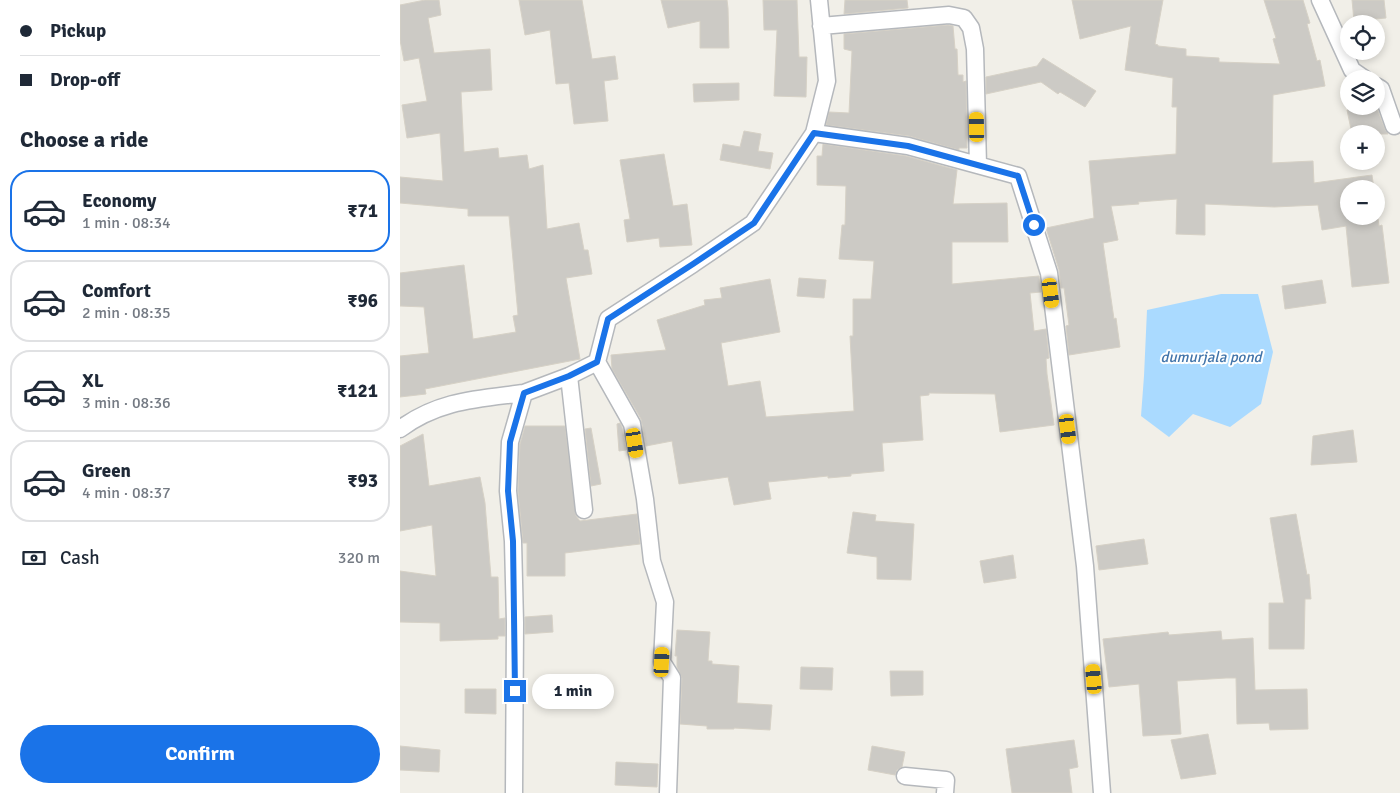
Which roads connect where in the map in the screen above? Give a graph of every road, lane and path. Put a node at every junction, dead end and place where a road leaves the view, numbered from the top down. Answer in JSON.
{"nodes":[{"id":1,"x":819,"y":0,"type":"edge"},
{"id":2,"x":1320,"y":0,"type":"edge"},
{"id":3,"x":821,"y":26,"type":"junction"},
{"id":4,"x":1352,"y":70,"type":"edge"},
{"id":5,"x":1385,"y":100,"type":"edge"},
{"id":6,"x":1394,"y":126,"type":"dead end"},
{"id":7,"x":814,"y":133,"type":"junction"},
{"id":8,"x":978,"y":166,"type":"junction"},
{"id":9,"x":597,"y":362,"type":"junction"},
{"id":10,"x":569,"y":376,"type":"junction"},
{"id":11,"x":524,"y":393,"type":"junction"},
{"id":12,"x":400,"y":429,"type":"edge"},
{"id":13,"x":584,"y":510,"type":"dead end"},
{"id":14,"x":905,"y":776,"type":"dead end"},
{"id":15,"x":514,"y":793,"type":"edge"},
{"id":16,"x":668,"y":793,"type":"edge"},
{"id":17,"x":945,"y":793,"type":"edge"},
{"id":18,"x":1102,"y":793,"type":"edge"}],
"edges":[{"from":1,"to":3,"type":"street"},
{"from":2,"to":4,"type":"street"},
{"from":3,"to":7,"type":"street"},
{"from":3,"to":8,"type":"street"},
{"from":5,"to":6,"type":"street"},
{"from":7,"to":8,"type":"street"},
{"from":7,"to":9,"type":"street"},
{"from":8,"to":18,"type":"street"},
{"from":9,"to":10,"type":"street"},
{"from":9,"to":16,"type":"street"},
{"from":10,"to":11,"type":"street"},
{"from":10,"to":13,"type":"street"},
{"from":11,"to":12,"type":"street"},
{"from":11,"to":15,"type":"street"},
{"from":14,"to":17,"type":"street"}]}
